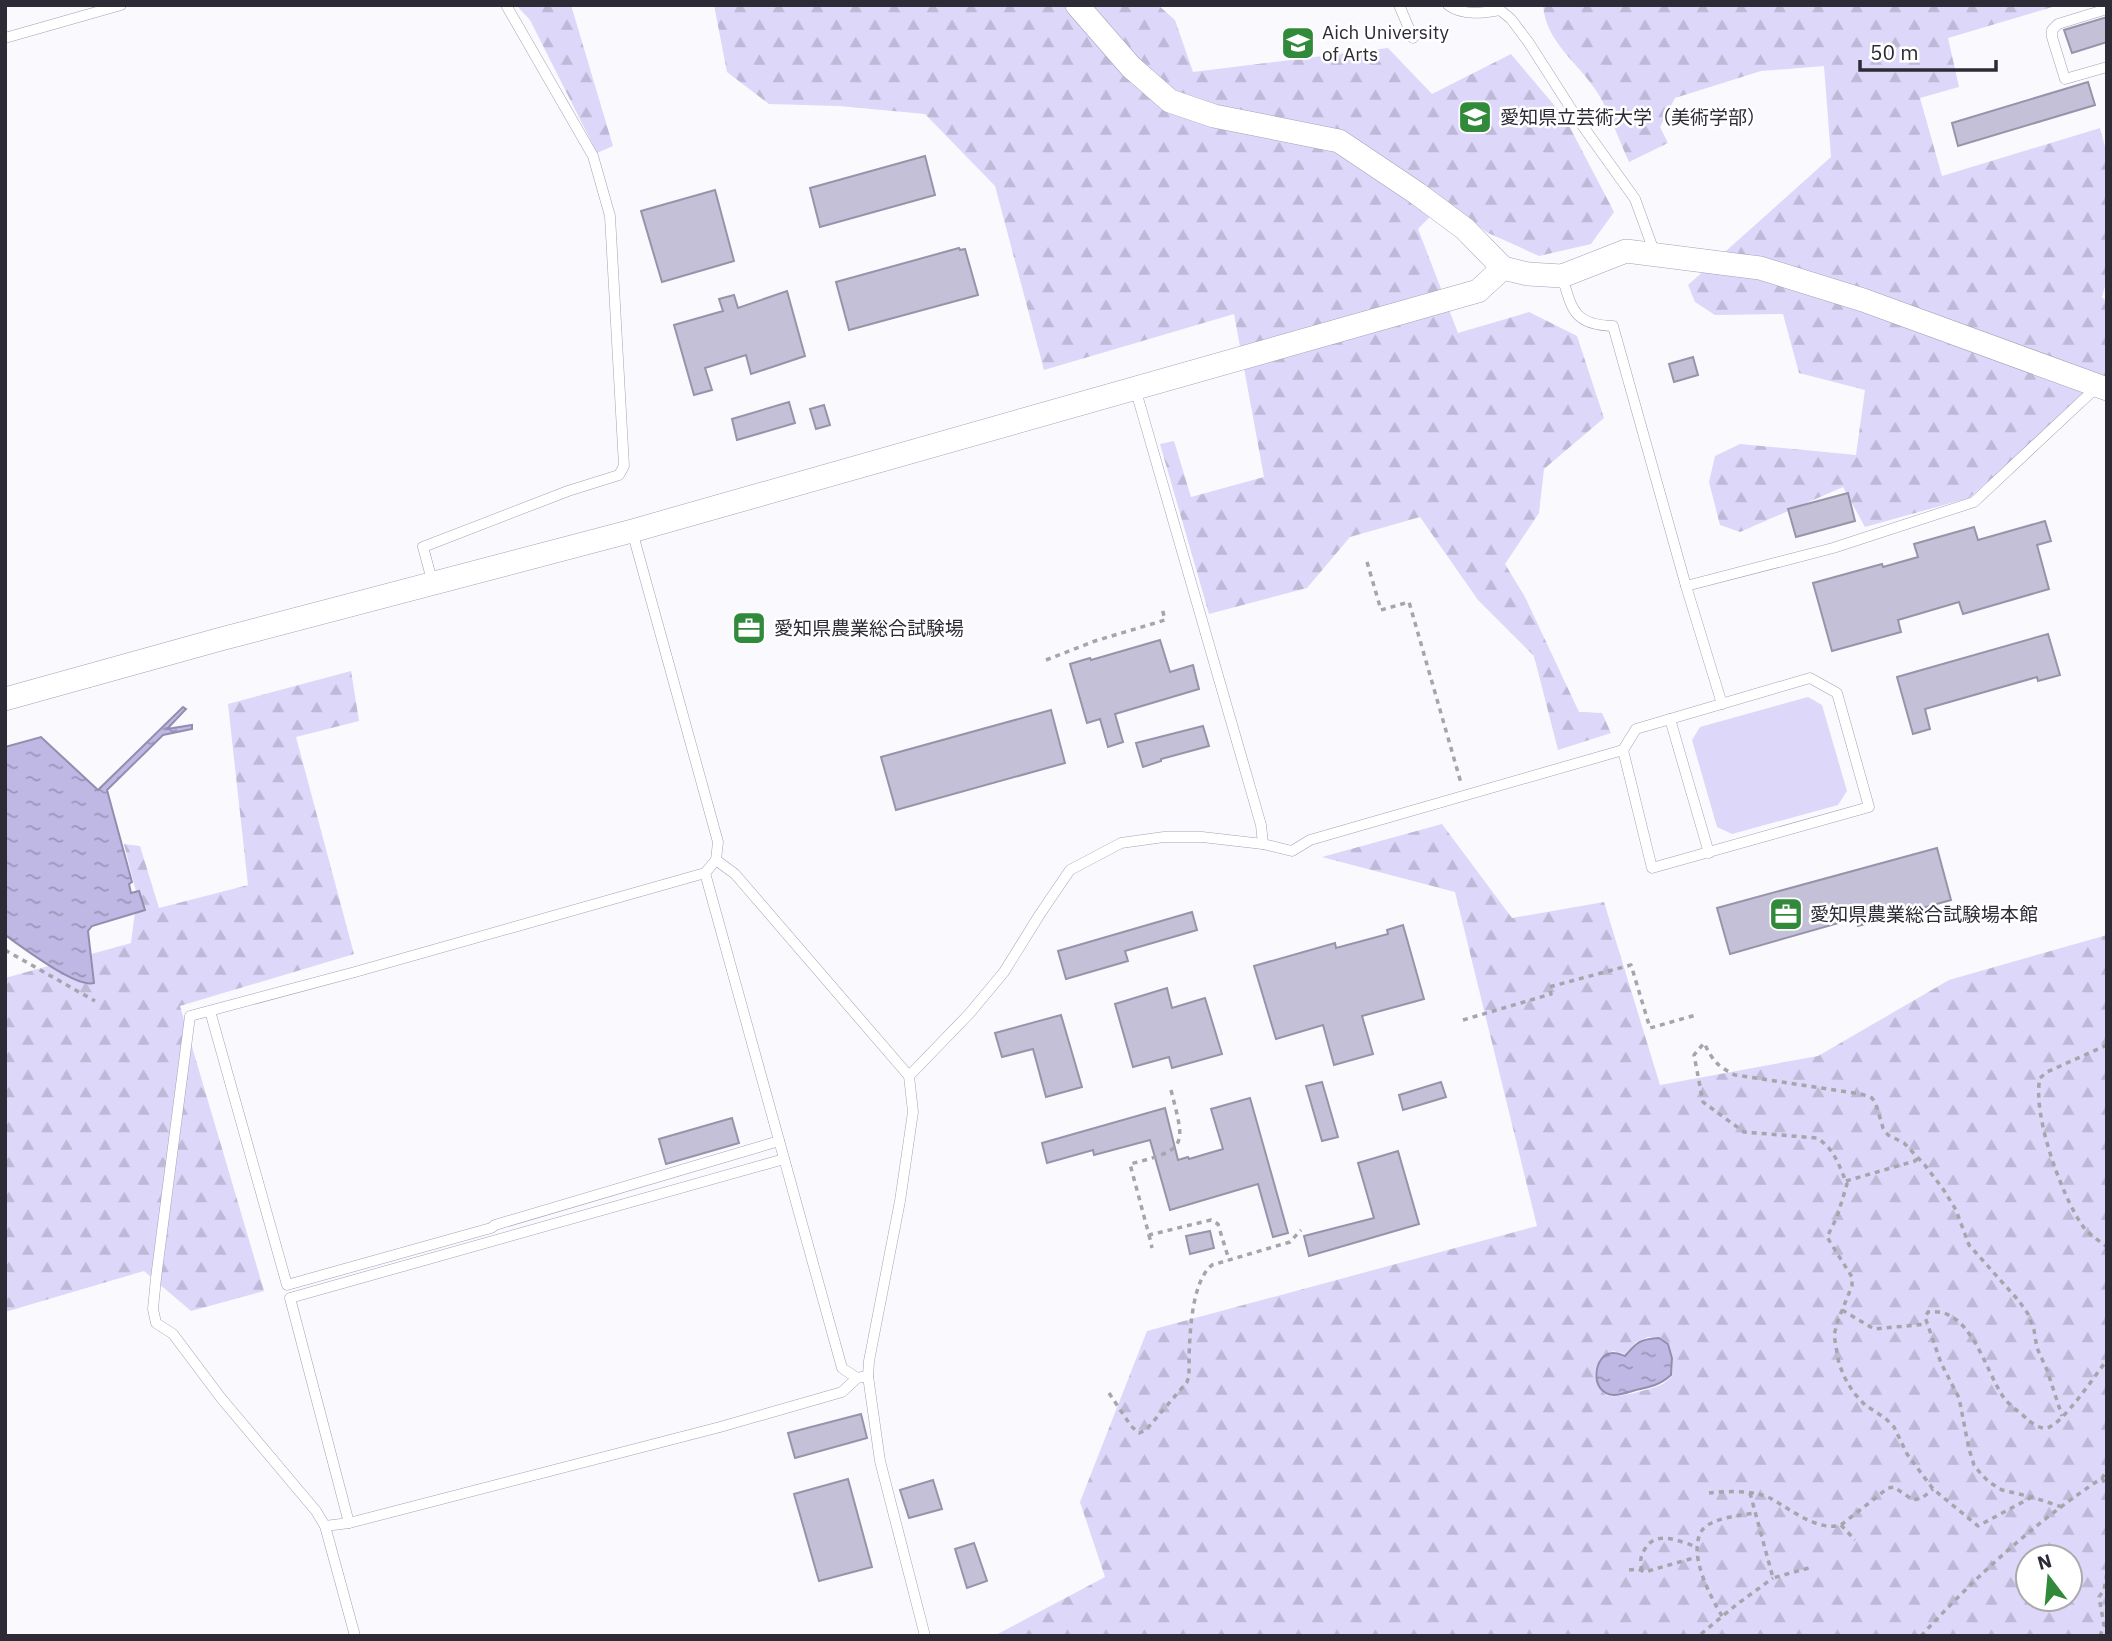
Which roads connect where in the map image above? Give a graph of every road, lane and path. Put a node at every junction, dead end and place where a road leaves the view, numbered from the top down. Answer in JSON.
{"nodes":[{"id":1,"x":121,"y":5,"type":"edge"},
{"id":2,"x":506,"y":5,"type":"edge"},
{"id":3,"x":1077,"y":5,"type":"edge"},
{"id":4,"x":1399,"y":5,"type":"edge"},
{"id":5,"x":1448,"y":5,"type":"edge"},
{"id":6,"x":1502,"y":7,"type":"edge"},
{"id":7,"x":2107,"y":9,"type":"edge"},
{"id":8,"x":5,"y":38,"type":"edge"},
{"id":9,"x":1413,"y":38,"type":"dead end"},
{"id":10,"x":2107,"y":67,"type":"edge"},
{"id":11,"x":1655,"y":254,"type":"junction"},
{"id":12,"x":1503,"y":268,"type":"junction"},
{"id":13,"x":1562,"y":276,"type":"junction"},
{"id":14,"x":1135,"y":388,"type":"junction"},
{"id":15,"x":2103,"y":388,"type":"edge"},
{"id":16,"x":632,"y":531,"type":"junction"},
{"id":17,"x":1367,"y":562,"type":"dead end"},
{"id":18,"x":433,"y":584,"type":"junction"},
{"id":19,"x":1686,"y":586,"type":"junction"},
{"id":20,"x":1161,"y":608,"type":"dead end"},
{"id":21,"x":1046,"y":660,"type":"dead end"},
{"id":22,"x":6,"y":698,"type":"edge"},
{"id":23,"x":1722,"y":704,"type":"junction"},
{"id":24,"x":1670,"y":719,"type":"junction"},
{"id":25,"x":1623,"y":750,"type":"junction"},
{"id":26,"x":1464,"y":795,"type":"junction"},
{"id":27,"x":1263,"y":844,"type":"junction"},
{"id":28,"x":1709,"y":853,"type":"junction"},
{"id":29,"x":716,"y":860,"type":"junction"},
{"id":30,"x":705,"y":873,"type":"junction"},
{"id":31,"x":5,"y":950,"type":"edge"},
{"id":32,"x":96,"y":1001,"type":"dead end"},
{"id":33,"x":211,"y":1011,"type":"junction"},
{"id":34,"x":1696,"y":1015,"type":"dead end"},
{"id":35,"x":1463,"y":1020,"type":"dead end"},
{"id":36,"x":2107,"y":1045,"type":"edge"},
{"id":37,"x":909,"y":1076,"type":"junction"},
{"id":38,"x":1171,"y":1090,"type":"dead end"},
{"id":39,"x":779,"y":1141,"type":"junction"},
{"id":40,"x":1918,"y":1158,"type":"junction"},
{"id":41,"x":784,"y":1159,"type":"junction"},
{"id":42,"x":1846,"y":1181,"type":"junction"},
{"id":43,"x":1301,"y":1230,"type":"dead end"},
{"id":44,"x":1149,"y":1235,"type":"junction"},
{"id":45,"x":2107,"y":1247,"type":"edge"},
{"id":46,"x":1152,"y":1248,"type":"dead end"},
{"id":47,"x":1229,"y":1260,"type":"junction"},
{"id":48,"x":1842,"y":1310,"type":"junction"},
{"id":49,"x":1927,"y":1324,"type":"junction"},
{"id":50,"x":2107,"y":1360,"type":"edge"},
{"id":51,"x":863,"y":1377,"type":"junction"},
{"id":52,"x":1109,"y":1393,"type":"dead end"},
{"id":53,"x":2062,"y":1416,"type":"junction"},
{"id":54,"x":2107,"y":1471,"type":"edge"},
{"id":55,"x":2102,"y":1478,"type":"junction"},
{"id":56,"x":2107,"y":1487,"type":"edge"},
{"id":57,"x":1933,"y":1489,"type":"junction"},
{"id":58,"x":1709,"y":1493,"type":"dead end"},
{"id":59,"x":1750,"y":1493,"type":"junction"},
{"id":60,"x":2032,"y":1497,"type":"junction"},
{"id":61,"x":2063,"y":1507,"type":"junction"},
{"id":62,"x":1755,"y":1513,"type":"junction"},
{"id":63,"x":349,"y":1523,"type":"junction"},
{"id":64,"x":1841,"y":1525,"type":"junction"},
{"id":65,"x":325,"y":1526,"type":"junction"},
{"id":66,"x":1854,"y":1540,"type":"dead end"},
{"id":67,"x":1698,"y":1547,"type":"junction"},
{"id":68,"x":1697,"y":1557,"type":"junction"},
{"id":69,"x":1812,"y":1567,"type":"dead end"},
{"id":70,"x":1629,"y":1570,"type":"dead end"},
{"id":71,"x":1642,"y":1570,"type":"junction"},
{"id":72,"x":2107,"y":1573,"type":"edge"},
{"id":73,"x":1773,"y":1578,"type":"junction"},
{"id":74,"x":1722,"y":1616,"type":"junction"},
{"id":75,"x":1701,"y":1634,"type":"edge"},
{"id":76,"x":355,"y":1636,"type":"edge"},
{"id":77,"x":925,"y":1636,"type":"edge"},
{"id":78,"x":1920,"y":1636,"type":"edge"},
{"id":79,"x":2100,"y":1636,"type":"edge"}],
"edges":[{"from":1,"to":8,"type":"lane"},
{"from":2,"to":18,"type":"lane"},
{"from":3,"to":12,"type":"street"},
{"from":4,"to":9,"type":"lane"},
{"from":5,"to":6,"type":"lane"},
{"from":6,"to":11,"type":"lane"},
{"from":7,"to":10,"type":"lane"},
{"from":11,"to":13,"type":"street"},
{"from":11,"to":15,"type":"street"},
{"from":12,"to":13,"type":"street"},
{"from":12,"to":14,"type":"street"},
{"from":13,"to":19,"type":"lane"},
{"from":14,"to":16,"type":"street"},
{"from":14,"to":27,"type":"lane"},
{"from":15,"to":19,"type":"lane"},
{"from":16,"to":18,"type":"street"},
{"from":16,"to":29,"type":"lane"},
{"from":17,"to":26,"type":"path"},
{"from":18,"to":22,"type":"street"},
{"from":19,"to":23,"type":"lane"},
{"from":20,"to":21,"type":"path"},
{"from":23,"to":24,"type":"lane"},
{"from":23,"to":28,"type":"lane"},
{"from":24,"to":25,"type":"lane"},
{"from":24,"to":28,"type":"lane"},
{"from":25,"to":26,"type":"lane"},
{"from":25,"to":28,"type":"lane"},
{"from":26,"to":27,"type":"lane"},
{"from":27,"to":37,"type":"lane"},
{"from":29,"to":30,"type":"lane"},
{"from":29,"to":37,"type":"lane"},
{"from":30,"to":33,"type":"lane"},
{"from":30,"to":39,"type":"lane"},
{"from":31,"to":32,"type":"path"},
{"from":33,"to":39,"type":"lane"},
{"from":33,"to":65,"type":"lane"},
{"from":34,"to":35,"type":"path"},
{"from":36,"to":45,"type":"path"},
{"from":37,"to":51,"type":"lane"},
{"from":38,"to":44,"type":"path"},
{"from":39,"to":41,"type":"lane"},
{"from":40,"to":42,"type":"path"},
{"from":40,"to":42,"type":"path"},
{"from":40,"to":53,"type":"path"},
{"from":41,"to":51,"type":"lane"},
{"from":41,"to":63,"type":"lane"},
{"from":42,"to":48,"type":"path"},
{"from":43,"to":47,"type":"path"},
{"from":44,"to":46,"type":"path"},
{"from":44,"to":47,"type":"path"},
{"from":47,"to":52,"type":"path"},
{"from":48,"to":49,"type":"path"},
{"from":48,"to":57,"type":"path"},
{"from":49,"to":53,"type":"path"},
{"from":49,"to":60,"type":"path"},
{"from":50,"to":53,"type":"path"},
{"from":51,"to":63,"type":"lane"},
{"from":51,"to":77,"type":"lane"},
{"from":54,"to":55,"type":"path"},
{"from":55,"to":56,"type":"path"},
{"from":55,"to":61,"type":"path"},
{"from":57,"to":60,"type":"path"},
{"from":57,"to":64,"type":"path"},
{"from":58,"to":59,"type":"path"},
{"from":59,"to":62,"type":"path"},
{"from":59,"to":64,"type":"path"},
{"from":60,"to":61,"type":"path"},
{"from":61,"to":78,"type":"path"},
{"from":62,"to":67,"type":"path"},
{"from":62,"to":73,"type":"path"},
{"from":63,"to":65,"type":"lane"},
{"from":64,"to":66,"type":"path"},
{"from":65,"to":76,"type":"lane"},
{"from":67,"to":68,"type":"path"},
{"from":67,"to":71,"type":"path"},
{"from":68,"to":71,"type":"path"},
{"from":68,"to":74,"type":"path"},
{"from":69,"to":73,"type":"path"},
{"from":70,"to":71,"type":"path"},
{"from":72,"to":79,"type":"path"},
{"from":73,"to":74,"type":"path"},
{"from":74,"to":75,"type":"path"}]}
